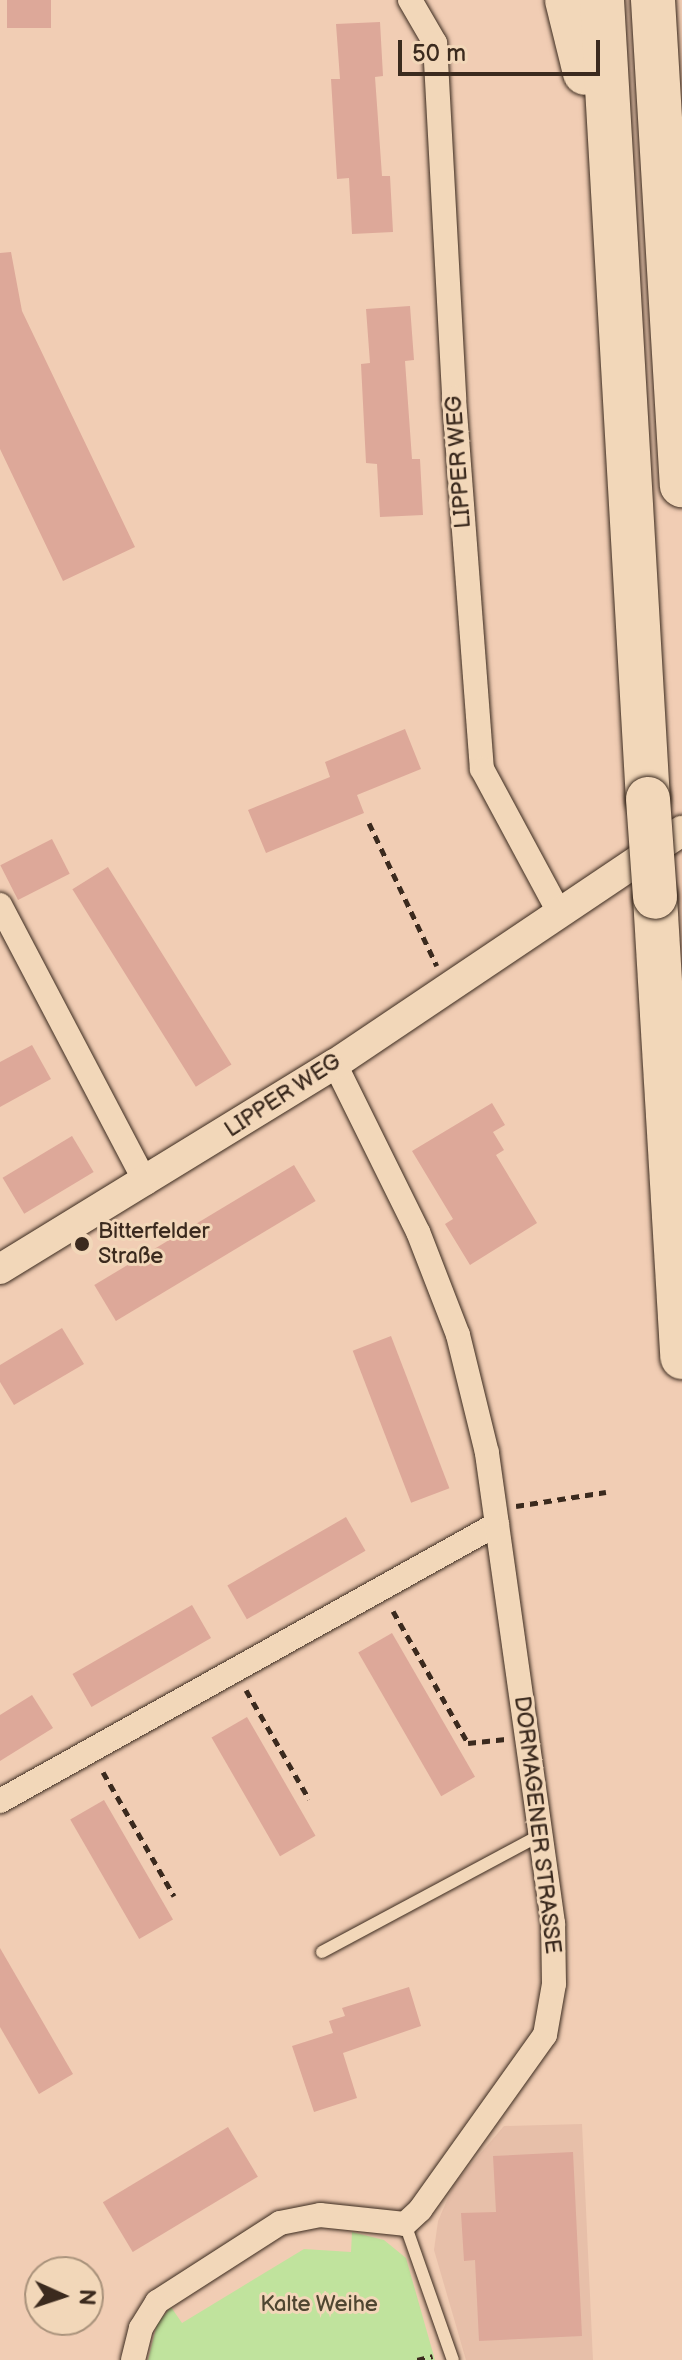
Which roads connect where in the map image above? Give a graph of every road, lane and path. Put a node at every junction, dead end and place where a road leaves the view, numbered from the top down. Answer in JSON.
{"nodes":[{"id":1,"x":410,"y":0,"type":"edge"},
{"id":2,"x":567,"y":0,"type":"edge"},
{"id":3,"x":602,"y":0,"type":"edge"},
{"id":4,"x":653,"y":0,"type":"edge"},
{"id":5,"x":660,"y":0,"type":"edge"},
{"id":6,"x":656,"y":67,"type":"junction"},
{"id":7,"x":617,"y":277,"type":"junction"},
{"id":8,"x":682,"y":485,"type":"edge"},
{"id":9,"x":369,"y":823,"type":"dead end"},
{"id":10,"x":682,"y":831,"type":"edge"},
{"id":11,"x":0,"y":905,"type":"edge"},
{"id":12,"x":559,"y":912,"type":"junction"},
{"id":13,"x":448,"y":988,"type":"junction"},
{"id":14,"x":335,"y":1064,"type":"junction"},
{"id":15,"x":146,"y":1183,"type":"junction"},
{"id":16,"x":0,"y":1269,"type":"edge"},
{"id":17,"x":682,"y":1357,"type":"edge"},
{"id":18,"x":606,"y":1492,"type":"dead end"},
{"id":19,"x":495,"y":1516,"type":"junction"},
{"id":20,"x":380,"y":1589,"type":"junction"},
{"id":21,"x":234,"y":1669,"type":"junction"},
{"id":22,"x":527,"y":1737,"type":"junction"},
{"id":23,"x":90,"y":1748,"type":"junction"},
{"id":24,"x":309,"y":1799,"type":"dead end"},
{"id":25,"x":0,"y":1801,"type":"edge"},
{"id":26,"x":540,"y":1835,"type":"junction"},
{"id":27,"x":174,"y":1896,"type":"dead end"},
{"id":28,"x":322,"y":1952,"type":"dead end"},
{"id":29,"x":405,"y":2224,"type":"junction"},
{"id":30,"x":133,"y":2360,"type":"edge"},
{"id":31,"x":453,"y":2360,"type":"edge"}],
"edges":[{"from":1,"to":12,"type":"street","name":"LIPPER WEG"},
{"from":2,"to":7,"type":"highway"},
{"from":3,"to":7,"type":"highway"},
{"from":4,"to":6,"type":"highway"},
{"from":5,"to":6,"type":"highway"},
{"from":6,"to":8,"type":"highway"},
{"from":7,"to":17,"type":"highway","bridge":true},
{"from":9,"to":13,"type":"path"},
{"from":10,"to":12,"type":"street","name":"LIPPER WEG"},
{"from":11,"to":15,"type":"street"},
{"from":12,"to":13,"type":"street","name":"LIPPER WEG"},
{"from":13,"to":14,"type":"street","name":"LIPPER WEG"},
{"from":14,"to":15,"type":"street","name":"LIPPER WEG"},
{"from":14,"to":19,"type":"street","name":"DORMAGENER STRASSE"},
{"from":15,"to":16,"type":"street","name":"LIPPER WEG"},
{"from":18,"to":19,"type":"path"},
{"from":19,"to":20,"type":"street"},
{"from":19,"to":22,"type":"street","name":"DORMAGENER STRASSE"},
{"from":20,"to":21,"type":"street"},
{"from":20,"to":22,"type":"path"},
{"from":21,"to":23,"type":"street"},
{"from":21,"to":24,"type":"path"},
{"from":22,"to":26,"type":"street","name":"DORMAGENER STRASSE"},
{"from":23,"to":25,"type":"street"},
{"from":23,"to":27,"type":"path"},
{"from":26,"to":28,"type":"lane"},
{"from":26,"to":29,"type":"street","name":"DORMAGENER STRASSE"},
{"from":29,"to":30,"type":"street"},
{"from":29,"to":31,"type":"lane"}]}
